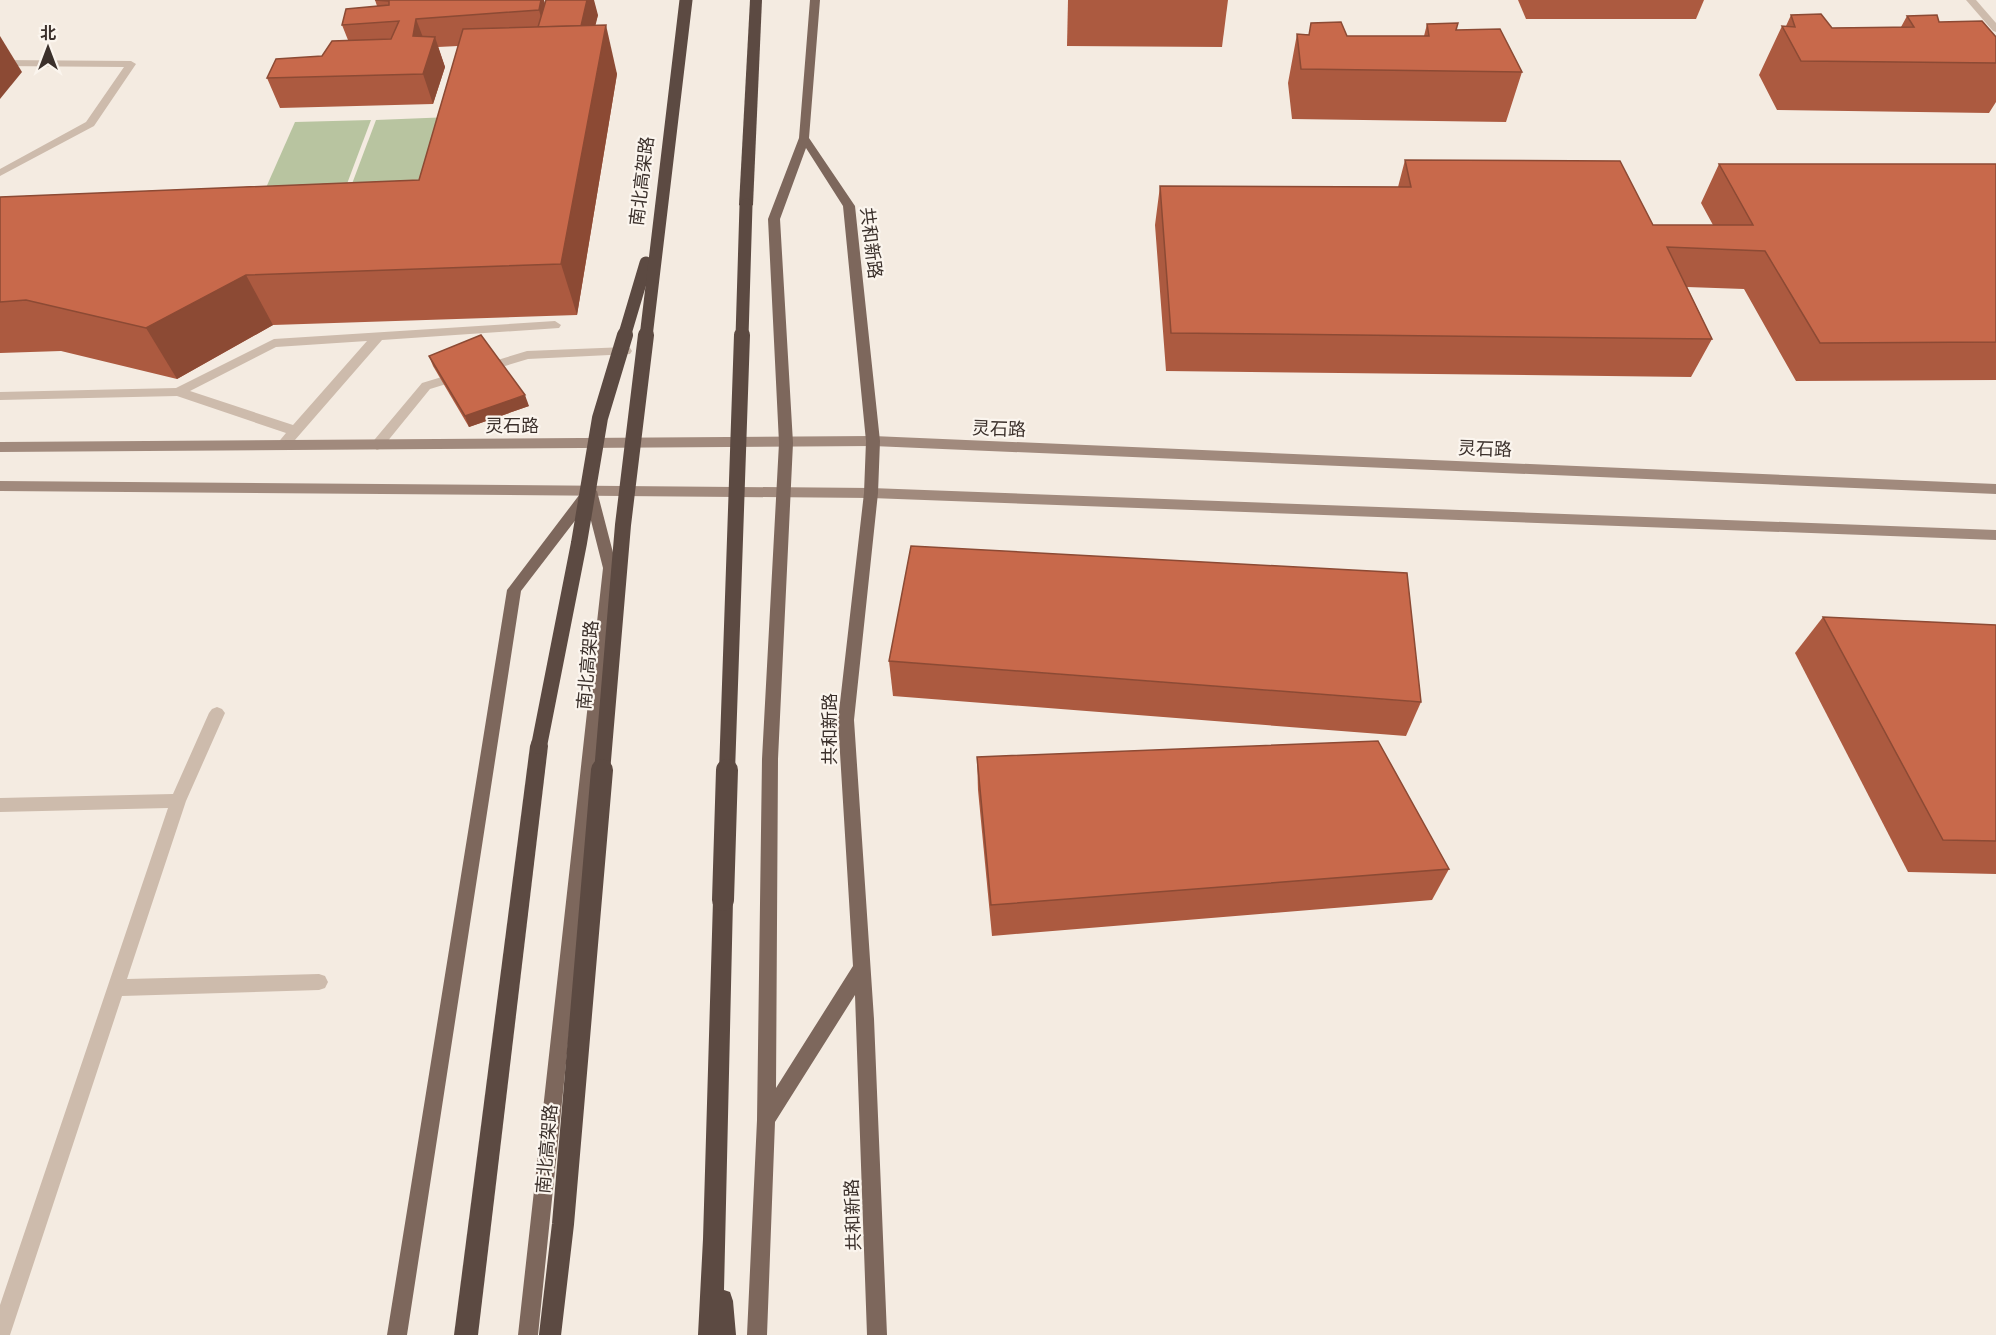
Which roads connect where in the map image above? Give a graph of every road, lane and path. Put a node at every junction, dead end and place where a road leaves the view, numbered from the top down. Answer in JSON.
{"nodes":[{"id":1,"x":685,"y":0,"type":"edge"},
{"id":2,"x":756,"y":0,"type":"edge"},
{"id":3,"x":815,"y":0,"type":"edge"},
{"id":4,"x":1971,"y":0,"type":"edge"},
{"id":5,"x":1996,"y":29,"type":"edge"},
{"id":6,"x":0,"y":63,"type":"edge"},
{"id":7,"x":804,"y":138,"type":"junction"},
{"id":8,"x":0,"y":173,"type":"edge"},
{"id":9,"x":661,"y":213,"type":"junction"},
{"id":10,"x":555,"y":325,"type":"dead end"},
{"id":11,"x":378,"y":336,"type":"junction"},
{"id":12,"x":626,"y":351,"type":"junction"},
{"id":13,"x":178,"y":392,"type":"junction"},
{"id":14,"x":0,"y":396,"type":"edge"},
{"id":15,"x":295,"y":431,"type":"junction"},
{"id":16,"x":873,"y":441,"type":"junction"},
{"id":17,"x":786,"y":443,"type":"junction"},
{"id":18,"x":599,"y":444,"type":"junction"},
{"id":19,"x":283,"y":445,"type":"junction"},
{"id":20,"x":377,"y":445,"type":"junction"},
{"id":21,"x":0,"y":447,"type":"edge"},
{"id":22,"x":0,"y":486,"type":"edge"},
{"id":23,"x":1996,"y":489,"type":"edge"},
{"id":24,"x":590,"y":491,"type":"junction"},
{"id":25,"x":785,"y":492,"type":"junction"},
{"id":26,"x":871,"y":493,"type":"junction"},
{"id":27,"x":1996,"y":535,"type":"edge"},
{"id":28,"x":217,"y":713,"type":"dead end"},
{"id":29,"x":178,"y":801,"type":"junction"},
{"id":30,"x":0,"y":805,"type":"edge"},
{"id":31,"x":861,"y":969,"type":"junction"},
{"id":32,"x":319,"y":982,"type":"dead end"},
{"id":33,"x":116,"y":988,"type":"junction"},
{"id":34,"x":766,"y":1120,"type":"junction"},
{"id":35,"x":715,"y":1239,"type":"junction"},
{"id":36,"x":0,"y":1335,"type":"edge"},
{"id":37,"x":396,"y":1335,"type":"edge"},
{"id":38,"x":466,"y":1335,"type":"edge"},
{"id":39,"x":528,"y":1335,"type":"edge"},
{"id":40,"x":550,"y":1335,"type":"edge"},
{"id":41,"x":710,"y":1335,"type":"edge"},
{"id":42,"x":724,"y":1335,"type":"edge"},
{"id":43,"x":757,"y":1335,"type":"edge"},
{"id":44,"x":877,"y":1335,"type":"edge"}],
"edges":[{"from":1,"to":9,"type":"highway","name":"南北高架路","bridge":true},
{"from":1,"to":12,"type":"main road"},
{"from":2,"to":35,"type":"highway","bridge":true},
{"from":3,"to":7,"type":"main road"},
{"from":4,"to":5,"type":"street"},
{"from":6,"to":8,"type":"street"},
{"from":7,"to":16,"type":"main road","name":"共和新路"},
{"from":7,"to":17,"type":"main road"},
{"from":9,"to":38,"type":"highway","bridge":true},
{"from":9,"to":40,"type":"highway","name":"南北高架路","bridge":true},
{"from":10,"to":11,"type":"street"},
{"from":11,"to":13,"type":"street"},
{"from":11,"to":15,"type":"street"},
{"from":12,"to":18,"type":"main road"},
{"from":12,"to":20,"type":"street"},
{"from":13,"to":14,"type":"street"},
{"from":13,"to":15,"type":"street"},
{"from":15,"to":19,"type":"street"},
{"from":16,"to":17,"type":"main road","name":"灵石路"},
{"from":16,"to":23,"type":"main road","name":"灵石路"},
{"from":16,"to":26,"type":"main road","name":"共和新路"},
{"from":17,"to":18,"type":"main road","name":"灵石路"},
{"from":17,"to":25,"type":"main road"},
{"from":18,"to":20,"type":"main road","name":"灵石路"},
{"from":18,"to":24,"type":"main road"},
{"from":19,"to":20,"type":"main road","name":"灵石路"},
{"from":19,"to":21,"type":"main road","name":"灵石路"},
{"from":22,"to":24,"type":"main road"},
{"from":24,"to":25,"type":"main road"},
{"from":24,"to":37,"type":"main road"},
{"from":24,"to":39,"type":"main road"},
{"from":25,"to":26,"type":"main road"},
{"from":25,"to":34,"type":"main road"},
{"from":26,"to":27,"type":"main road"},
{"from":26,"to":31,"type":"main road","name":"共和新路"},
{"from":28,"to":29,"type":"street"},
{"from":29,"to":30,"type":"street"},
{"from":29,"to":33,"type":"street"},
{"from":31,"to":34,"type":"main road"},
{"from":31,"to":44,"type":"main road","name":"共和新路"},
{"from":32,"to":33,"type":"street"},
{"from":33,"to":36,"type":"street"},
{"from":34,"to":43,"type":"main road"},
{"from":35,"to":41,"type":"highway"},
{"from":35,"to":42,"type":"highway"}]}
